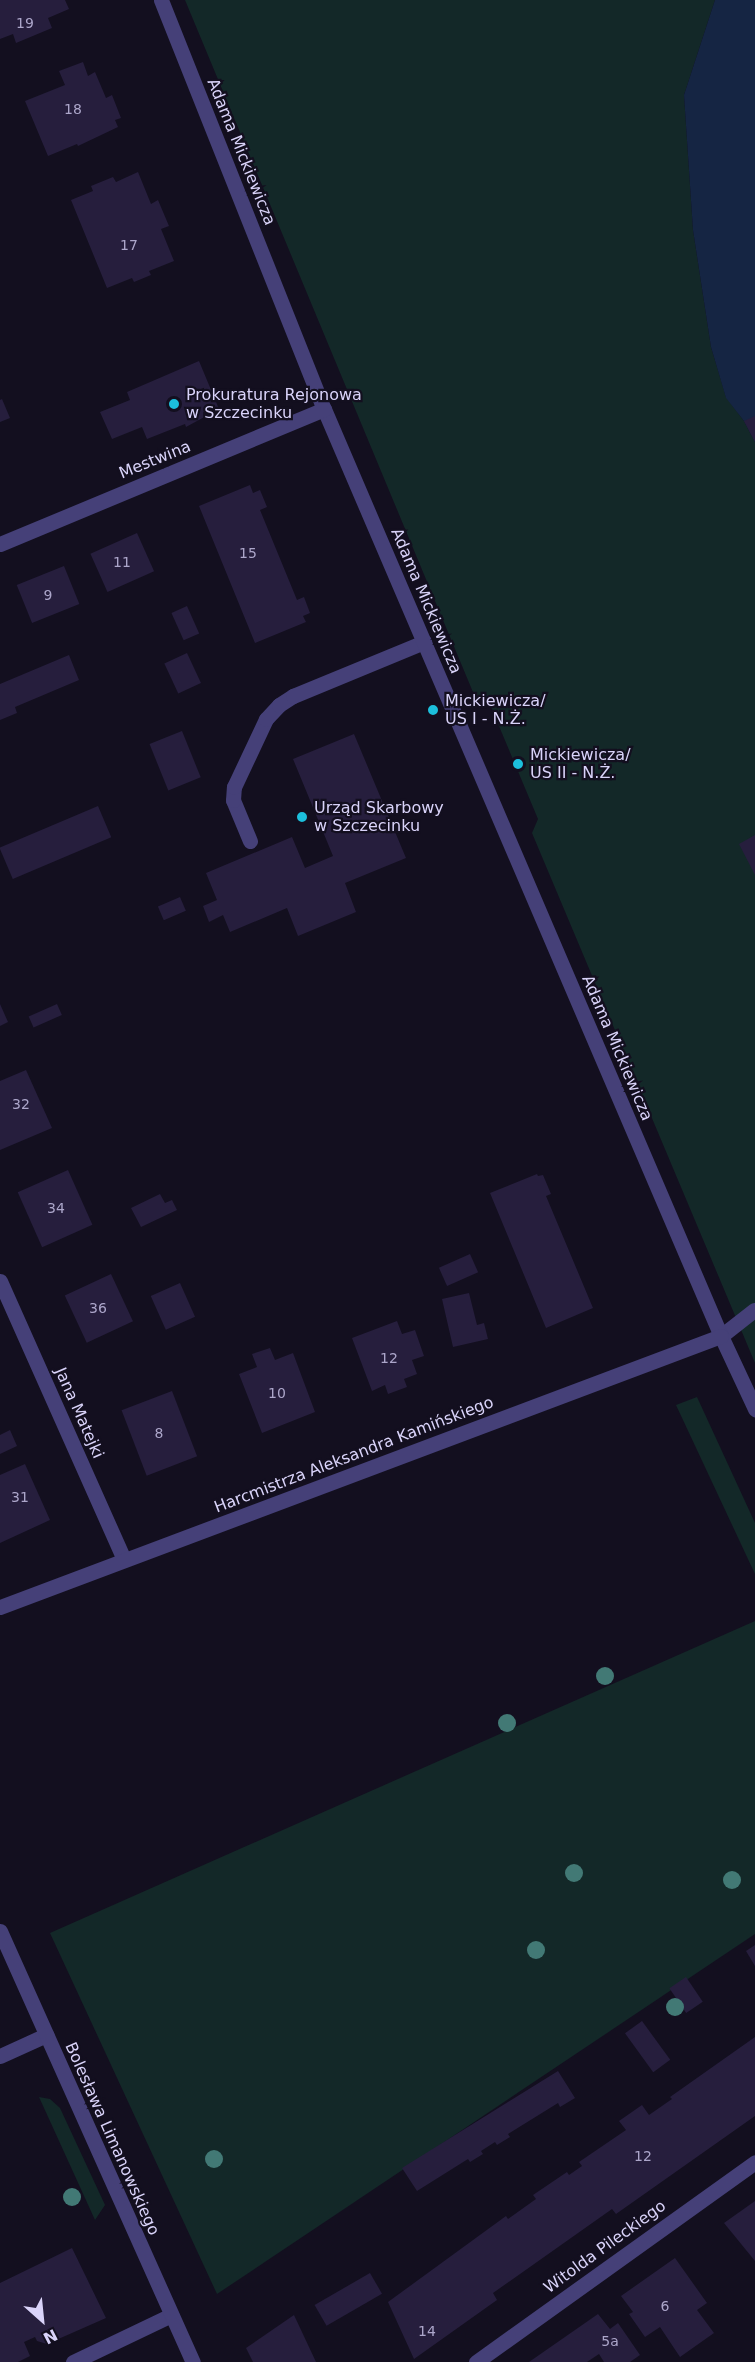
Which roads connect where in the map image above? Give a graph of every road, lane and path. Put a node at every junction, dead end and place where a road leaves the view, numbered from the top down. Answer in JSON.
{"nodes":[{"id":1,"x":161,"y":0,"type":"edge"},
{"id":2,"x":324,"y":409,"type":"junction"},
{"id":3,"x":0,"y":544,"type":"edge"},
{"id":4,"x":424,"y":642,"type":"junction"},
{"id":5,"x":250,"y":841,"type":"dead end"},
{"id":6,"x":0,"y":1281,"type":"edge"},
{"id":7,"x":753,"y":1310,"type":"dead end"},
{"id":8,"x":721,"y":1336,"type":"junction"},
{"id":9,"x":755,"y":1409,"type":"edge"},
{"id":10,"x":124,"y":1560,"type":"junction"},
{"id":11,"x":0,"y":1607,"type":"edge"},
{"id":12,"x":0,"y":1931,"type":"edge"},
{"id":13,"x":46,"y":2035,"type":"junction"},
{"id":14,"x":0,"y":2056,"type":"edge"},
{"id":15,"x":755,"y":2162,"type":"edge"},
{"id":16,"x":171,"y":2315,"type":"junction"},
{"id":17,"x":481,"y":2360,"type":"edge"},
{"id":18,"x":73,"y":2362,"type":"edge"},
{"id":19,"x":193,"y":2362,"type":"edge"}],
"edges":[{"from":1,"to":2,"type":"street","name":"Adama Mickiewicza"},
{"from":2,"to":3,"type":"street","name":"Mestwina"},
{"from":2,"to":4,"type":"street","name":"Adama Mickiewicza"},
{"from":4,"to":5,"type":"street"},
{"from":4,"to":8,"type":"street","name":"Adama Mickiewicza"},
{"from":6,"to":10,"type":"street","name":"Jana Matejki"},
{"from":7,"to":8,"type":"street","name":"Harcmistrza Aleksandra Kamińskiego"},
{"from":8,"to":9,"type":"street","name":"Adama Mickiewicza"},
{"from":8,"to":10,"type":"street","name":"Harcmistrza Aleksandra Kamińskiego"},
{"from":10,"to":11,"type":"street","name":"Harcmistrza Aleksandra Kamińskiego"},
{"from":12,"to":13,"type":"street","name":"Bolesława Limanowskiego"},
{"from":13,"to":14,"type":"street"},
{"from":13,"to":16,"type":"street","name":"Bolesława Limanowskiego"},
{"from":15,"to":17,"type":"street","name":"Witolda Pileckiego"},
{"from":16,"to":18,"type":"street"},
{"from":16,"to":19,"type":"street","name":"Bolesława Limanowskiego"}]}
